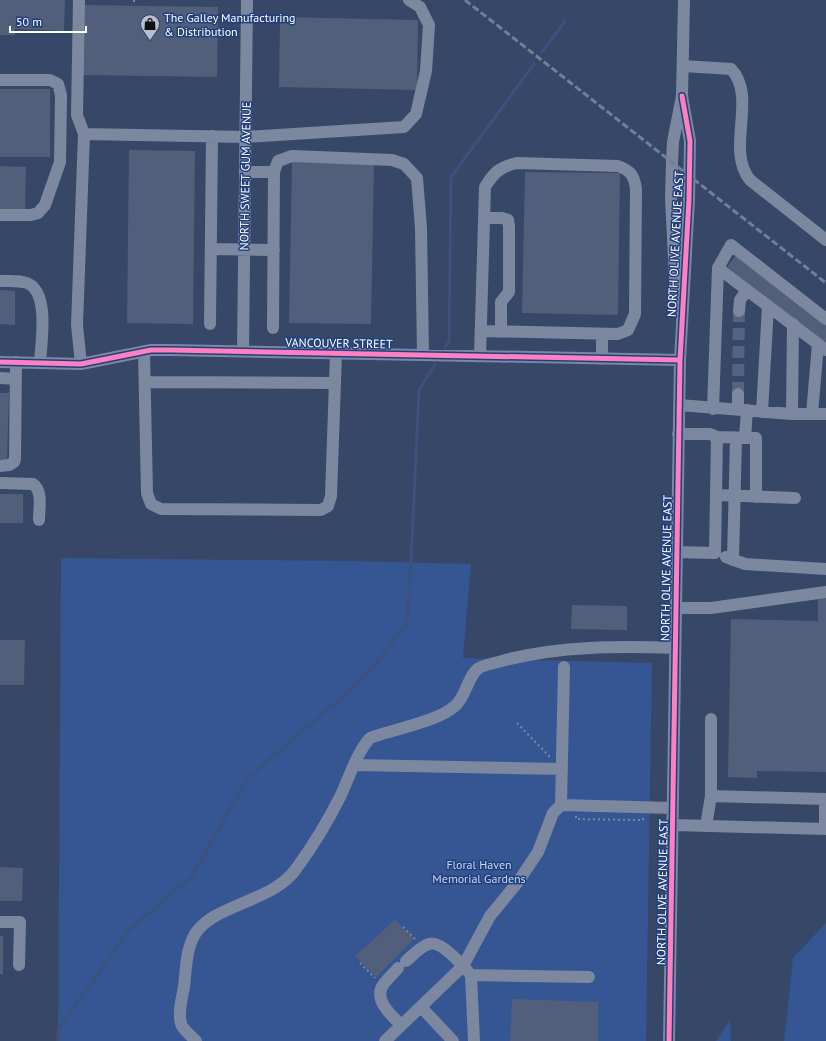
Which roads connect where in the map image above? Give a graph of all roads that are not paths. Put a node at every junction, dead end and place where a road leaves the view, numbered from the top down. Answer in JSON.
{"nodes":[{"id":1,"x":79,"y":0,"type":"edge"},
{"id":2,"x":247,"y":0,"type":"edge"},
{"id":3,"x":409,"y":0,"type":"edge"},
{"id":4,"x":684,"y":0,"type":"edge"},
{"id":5,"x":683,"y":66,"type":"junction"},
{"id":6,"x":0,"y":80,"type":"edge"},
{"id":7,"x":682,"y":96,"type":"junction"},
{"id":8,"x":84,"y":134,"type":"junction"},
{"id":9,"x":212,"y":136,"type":"junction"},
{"id":10,"x":245,"y":137,"type":"junction"},
{"id":11,"x":245,"y":172,"type":"junction"},
{"id":12,"x":274,"y":172,"type":"junction"},
{"id":13,"x":0,"y":215,"type":"edge"},
{"id":14,"x":484,"y":218,"type":"junction"},
{"id":15,"x":826,"y":240,"type":"edge"},
{"id":16,"x":244,"y":249,"type":"junction"},
{"id":17,"x":210,"y":250,"type":"junction"},
{"id":18,"x":274,"y":250,"type":"junction"},
{"id":19,"x":718,"y":268,"type":"junction"},
{"id":20,"x":0,"y":281,"type":"edge"},
{"id":21,"x":747,"y":290,"type":"junction"},
{"id":22,"x":768,"y":306,"type":"junction"},
{"id":23,"x":739,"y":311,"type":"tunnel mouth"},
{"id":24,"x":826,"y":319,"type":"edge"},
{"id":25,"x":210,"y":324,"type":"dead end"},
{"id":26,"x":793,"y":324,"type":"junction"},
{"id":27,"x":273,"y":328,"type":"dead end"},
{"id":28,"x":481,"y":331,"type":"junction"},
{"id":29,"x":501,"y":331,"type":"junction"},
{"id":30,"x":602,"y":334,"type":"junction"},
{"id":31,"x":822,"y":347,"type":"edge"},
{"id":32,"x":243,"y":351,"type":"junction"},
{"id":33,"x":144,"y":352,"type":"junction"},
{"id":34,"x":336,"y":353,"type":"junction"},
{"id":35,"x":423,"y":355,"type":"junction"},
{"id":36,"x":480,"y":356,"type":"junction"},
{"id":37,"x":602,"y":359,"type":"junction"},
{"id":38,"x":680,"y":360,"type":"junction"},
{"id":39,"x":0,"y":362,"type":"edge"},
{"id":40,"x":16,"y":362,"type":"junction"},
{"id":41,"x":40,"y":363,"type":"junction"},
{"id":42,"x":81,"y":364,"type":"junction"},
{"id":43,"x":0,"y":378,"type":"edge"},
{"id":44,"x":16,"y":379,"type":"junction"},
{"id":45,"x":146,"y":382,"type":"junction"},
{"id":46,"x":335,"y":383,"type":"junction"},
{"id":47,"x":738,"y":394,"type":"tunnel mouth"},
{"id":48,"x":679,"y":405,"type":"junction"},
{"id":49,"x":713,"y":408,"type":"junction"},
{"id":50,"x":742,"y":410,"type":"junction"},
{"id":51,"x":762,"y":412,"type":"junction"},
{"id":52,"x":792,"y":414,"type":"junction"},
{"id":53,"x":812,"y":414,"type":"junction"},
{"id":54,"x":826,"y":414,"type":"edge"},
{"id":55,"x":678,"y":434,"type":"junction"},
{"id":56,"x":717,"y":437,"type":"junction"},
{"id":57,"x":746,"y":438,"type":"junction"},
{"id":58,"x":0,"y":466,"type":"edge"},
{"id":59,"x":0,"y":483,"type":"edge"},
{"id":60,"x":716,"y":496,"type":"junction"},
{"id":61,"x":734,"y":496,"type":"junction"},
{"id":62,"x":756,"y":497,"type":"junction"},
{"id":63,"x":795,"y":498,"type":"dead end"},
{"id":64,"x":39,"y":520,"type":"dead end"},
{"id":65,"x":676,"y":552,"type":"junction"},
{"id":66,"x":715,"y":554,"type":"junction"},
{"id":67,"x":733,"y":560,"type":"junction"},
{"id":68,"x":826,"y":569,"type":"edge"},
{"id":69,"x":826,"y":592,"type":"edge"},
{"id":70,"x":675,"y":608,"type":"junction"},
{"id":71,"x":675,"y":648,"type":"junction"},
{"id":72,"x":564,"y":667,"type":"dead end"},
{"id":73,"x":711,"y":719,"type":"dead end"},
{"id":74,"x":355,"y":765,"type":"junction"},
{"id":75,"x":562,"y":769,"type":"junction"},
{"id":76,"x":712,"y":796,"type":"junction"},
{"id":77,"x":825,"y":799,"type":"edge"},
{"id":78,"x":561,"y":805,"type":"junction"},
{"id":79,"x":674,"y":808,"type":"junction"},
{"id":80,"x":673,"y":826,"type":"junction"},
{"id":81,"x":706,"y":826,"type":"junction"},
{"id":82,"x":825,"y":829,"type":"edge"},
{"id":83,"x":0,"y":922,"type":"edge"},
{"id":84,"x":20,"y":965,"type":"dead end"},
{"id":85,"x":467,"y":971,"type":"junction"},
{"id":86,"x":589,"y":977,"type":"dead end"},
{"id":87,"x":421,"y":1007,"type":"junction"},
{"id":88,"x":401,"y":1026,"type":"junction"},
{"id":89,"x":196,"y":1041,"type":"edge"},
{"id":90,"x":385,"y":1041,"type":"edge"},
{"id":91,"x":453,"y":1041,"type":"edge"},
{"id":92,"x":474,"y":1041,"type":"edge"},
{"id":93,"x":669,"y":1041,"type":"edge"}],
"edges":[{"from":1,"to":8,"type":"street"},
{"from":2,"to":10,"type":"street","name":"NORTH SWEET GUM AVENUE"},
{"from":3,"to":10,"type":"street"},
{"from":4,"to":5,"type":"street","name":"NORTH OLIVE AVENUE EAST"},
{"from":5,"to":7,"type":"street","name":"NORTH OLIVE AVENUE EAST"},
{"from":5,"to":15,"type":"street"},
{"from":6,"to":13,"type":"street"},
{"from":7,"to":38,"type":"street","name":"NORTH OLIVE AVENUE EAST"},
{"from":7,"to":38,"type":"street","name":"NORTH OLIVE AVENUE EAST"},
{"from":8,"to":9,"type":"street"},
{"from":8,"to":42,"type":"street"},
{"from":9,"to":10,"type":"street"},
{"from":9,"to":17,"type":"street"},
{"from":10,"to":11,"type":"street","name":"NORTH SWEET GUM AVENUE"},
{"from":11,"to":12,"type":"street"},
{"from":11,"to":16,"type":"street","name":"NORTH SWEET GUM AVENUE"},
{"from":12,"to":18,"type":"street"},
{"from":12,"to":35,"type":"street"},
{"from":14,"to":28,"type":"street"},
{"from":14,"to":29,"type":"street"},
{"from":14,"to":30,"type":"street"},
{"from":16,"to":17,"type":"street"},
{"from":16,"to":18,"type":"street"},
{"from":16,"to":32,"type":"street","name":"NORTH SWEET GUM AVENUE"},
{"from":17,"to":25,"type":"street"},
{"from":18,"to":27,"type":"street"},
{"from":19,"to":21,"type":"street"},
{"from":19,"to":24,"type":"street"},
{"from":19,"to":49,"type":"street"},
{"from":20,"to":41,"type":"street"},
{"from":21,"to":22,"type":"street"},
{"from":21,"to":23,"type":"street"},
{"from":22,"to":26,"type":"street"},
{"from":22,"to":51,"type":"street"},
{"from":26,"to":31,"type":"street"},
{"from":26,"to":52,"type":"street"},
{"from":28,"to":29,"type":"street"},
{"from":28,"to":36,"type":"street"},
{"from":29,"to":30,"type":"street"},
{"from":30,"to":37,"type":"street"},
{"from":31,"to":53,"type":"street"},
{"from":32,"to":33,"type":"street","name":"VANCOUVER STREET"},
{"from":32,"to":34,"type":"street","name":"VANCOUVER STREET"},
{"from":33,"to":42,"type":"street","name":"VANCOUVER STREET"},
{"from":33,"to":45,"type":"street"},
{"from":34,"to":35,"type":"street","name":"VANCOUVER STREET"},
{"from":34,"to":46,"type":"street"},
{"from":35,"to":36,"type":"street","name":"VANCOUVER STREET"},
{"from":36,"to":37,"type":"street","name":"VANCOUVER STREET"},
{"from":37,"to":38,"type":"street","name":"VANCOUVER STREET"},
{"from":38,"to":48,"type":"street","name":"NORTH OLIVE AVENUE EAST"},
{"from":39,"to":40,"type":"street","name":"VANCOUVER STREET"},
{"from":40,"to":41,"type":"street","name":"VANCOUVER STREET"},
{"from":40,"to":44,"type":"street"},
{"from":41,"to":42,"type":"street","name":"VANCOUVER STREET"},
{"from":43,"to":44,"type":"street"},
{"from":44,"to":58,"type":"street"},
{"from":45,"to":46,"type":"street"},
{"from":45,"to":46,"type":"street"},
{"from":47,"to":50,"type":"street"},
{"from":48,"to":49,"type":"street"},
{"from":48,"to":55,"type":"street","name":"NORTH OLIVE AVENUE EAST"},
{"from":49,"to":50,"type":"street"},
{"from":50,"to":51,"type":"street"},
{"from":50,"to":57,"type":"street"},
{"from":51,"to":52,"type":"street"},
{"from":52,"to":53,"type":"street"},
{"from":53,"to":54,"type":"street"},
{"from":55,"to":56,"type":"street"},
{"from":55,"to":65,"type":"street","name":"NORTH OLIVE AVENUE EAST"},
{"from":56,"to":57,"type":"street"},
{"from":56,"to":60,"type":"street"},
{"from":57,"to":61,"type":"street"},
{"from":57,"to":62,"type":"street"},
{"from":59,"to":64,"type":"street"},
{"from":60,"to":61,"type":"street"},
{"from":60,"to":66,"type":"street"},
{"from":61,"to":62,"type":"street"},
{"from":61,"to":67,"type":"street"},
{"from":62,"to":63,"type":"street"},
{"from":65,"to":66,"type":"street"},
{"from":65,"to":70,"type":"street","name":"NORTH OLIVE AVENUE EAST"},
{"from":66,"to":67,"type":"street"},
{"from":67,"to":68,"type":"street"},
{"from":69,"to":70,"type":"street"},
{"from":70,"to":71,"type":"street","name":"NORTH OLIVE AVENUE EAST"},
{"from":71,"to":74,"type":"street"},
{"from":71,"to":79,"type":"street","name":"NORTH OLIVE AVENUE EAST"},
{"from":72,"to":75,"type":"street"},
{"from":73,"to":76,"type":"street"},
{"from":74,"to":75,"type":"street"},
{"from":74,"to":89,"type":"street"},
{"from":75,"to":78,"type":"street"},
{"from":76,"to":77,"type":"street"},
{"from":76,"to":81,"type":"street"},
{"from":77,"to":82,"type":"street"},
{"from":78,"to":79,"type":"street"},
{"from":78,"to":85,"type":"street"},
{"from":79,"to":80,"type":"street","name":"NORTH OLIVE AVENUE EAST"},
{"from":80,"to":81,"type":"street"},
{"from":80,"to":93,"type":"street","name":"NORTH OLIVE AVENUE EAST"},
{"from":81,"to":82,"type":"street"},
{"from":83,"to":84,"type":"street"},
{"from":85,"to":86,"type":"street"},
{"from":85,"to":87,"type":"street"},
{"from":85,"to":88,"type":"street"},
{"from":85,"to":92,"type":"street"},
{"from":87,"to":88,"type":"street"},
{"from":87,"to":91,"type":"street"},
{"from":88,"to":90,"type":"street"}]}
